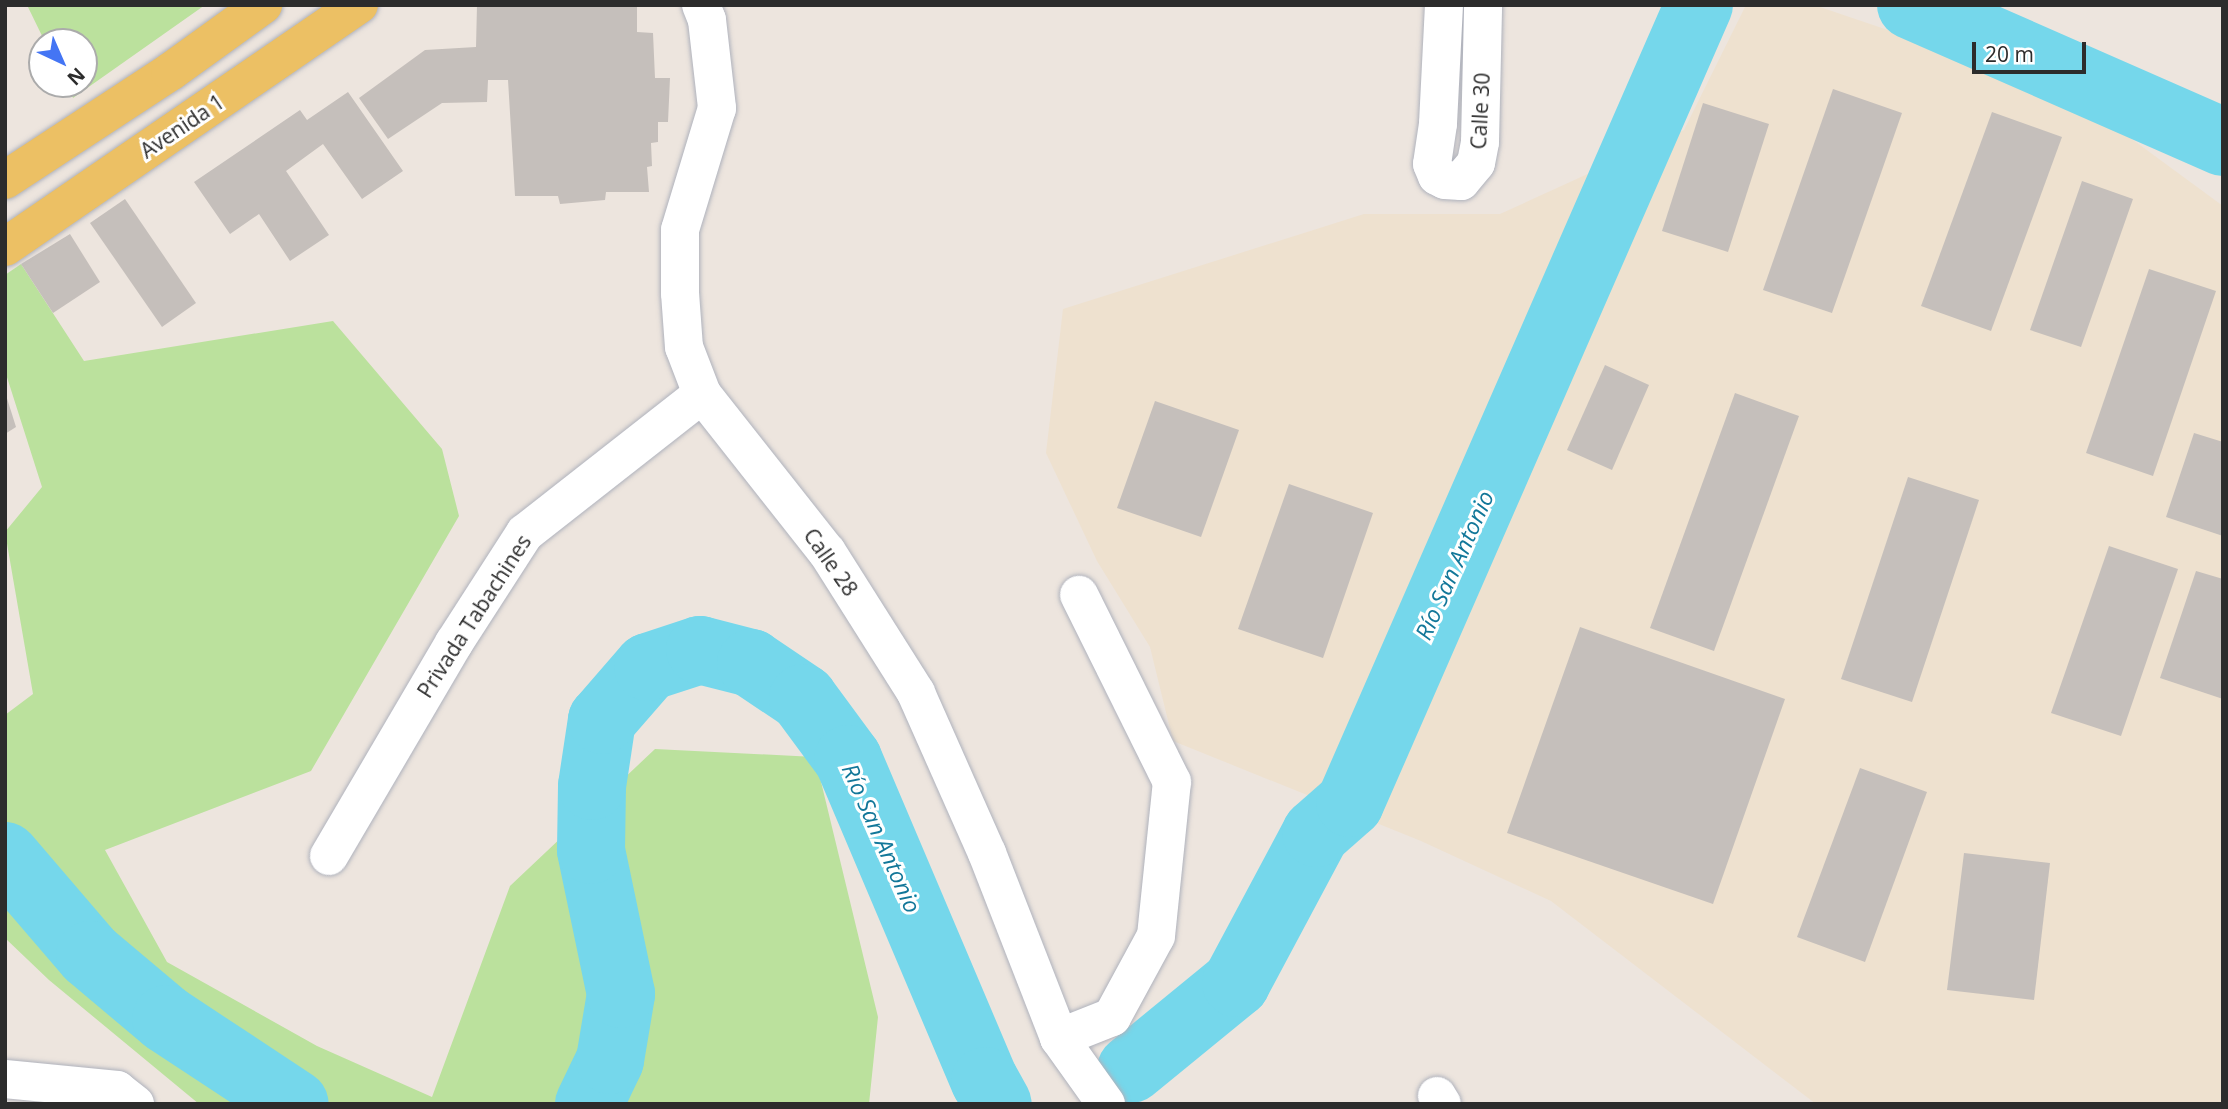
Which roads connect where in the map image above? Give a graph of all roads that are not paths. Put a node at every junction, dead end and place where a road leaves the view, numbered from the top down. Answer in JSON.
{"nodes":[{"id":1,"x":263,"y":5,"type":"edge"},
{"id":2,"x":359,"y":5,"type":"edge"},
{"id":3,"x":701,"y":5,"type":"edge"},
{"id":4,"x":1444,"y":5,"type":"edge"},
{"id":5,"x":1483,"y":5,"type":"edge"},
{"id":6,"x":5,"y":180,"type":"edge"},
{"id":7,"x":5,"y":247,"type":"edge"},
{"id":8,"x":702,"y":394,"type":"junction"},
{"id":9,"x":1079,"y":595,"type":"dead end"},
{"id":10,"x":329,"y":856,"type":"dead end"},
{"id":11,"x":1059,"y":1038,"type":"junction"},
{"id":12,"x":5,"y":1079,"type":"edge"},
{"id":13,"x":135,"y":1104,"type":"edge"},
{"id":14,"x":1106,"y":1104,"type":"edge"}],
"edges":[{"from":1,"to":6,"type":"main road"},
{"from":2,"to":7,"type":"main road","name":"Avenida 1"},
{"from":3,"to":8,"type":"street","name":"Calle 28"},
{"from":4,"to":5,"type":"street","name":"Calle 30"},
{"from":8,"to":10,"type":"street","name":"Privada Tabachines"},
{"from":8,"to":11,"type":"street","name":"Calle 28"},
{"from":9,"to":11,"type":"street"},
{"from":11,"to":14,"type":"street","name":"Calle 28"},
{"from":12,"to":13,"type":"street"}]}
